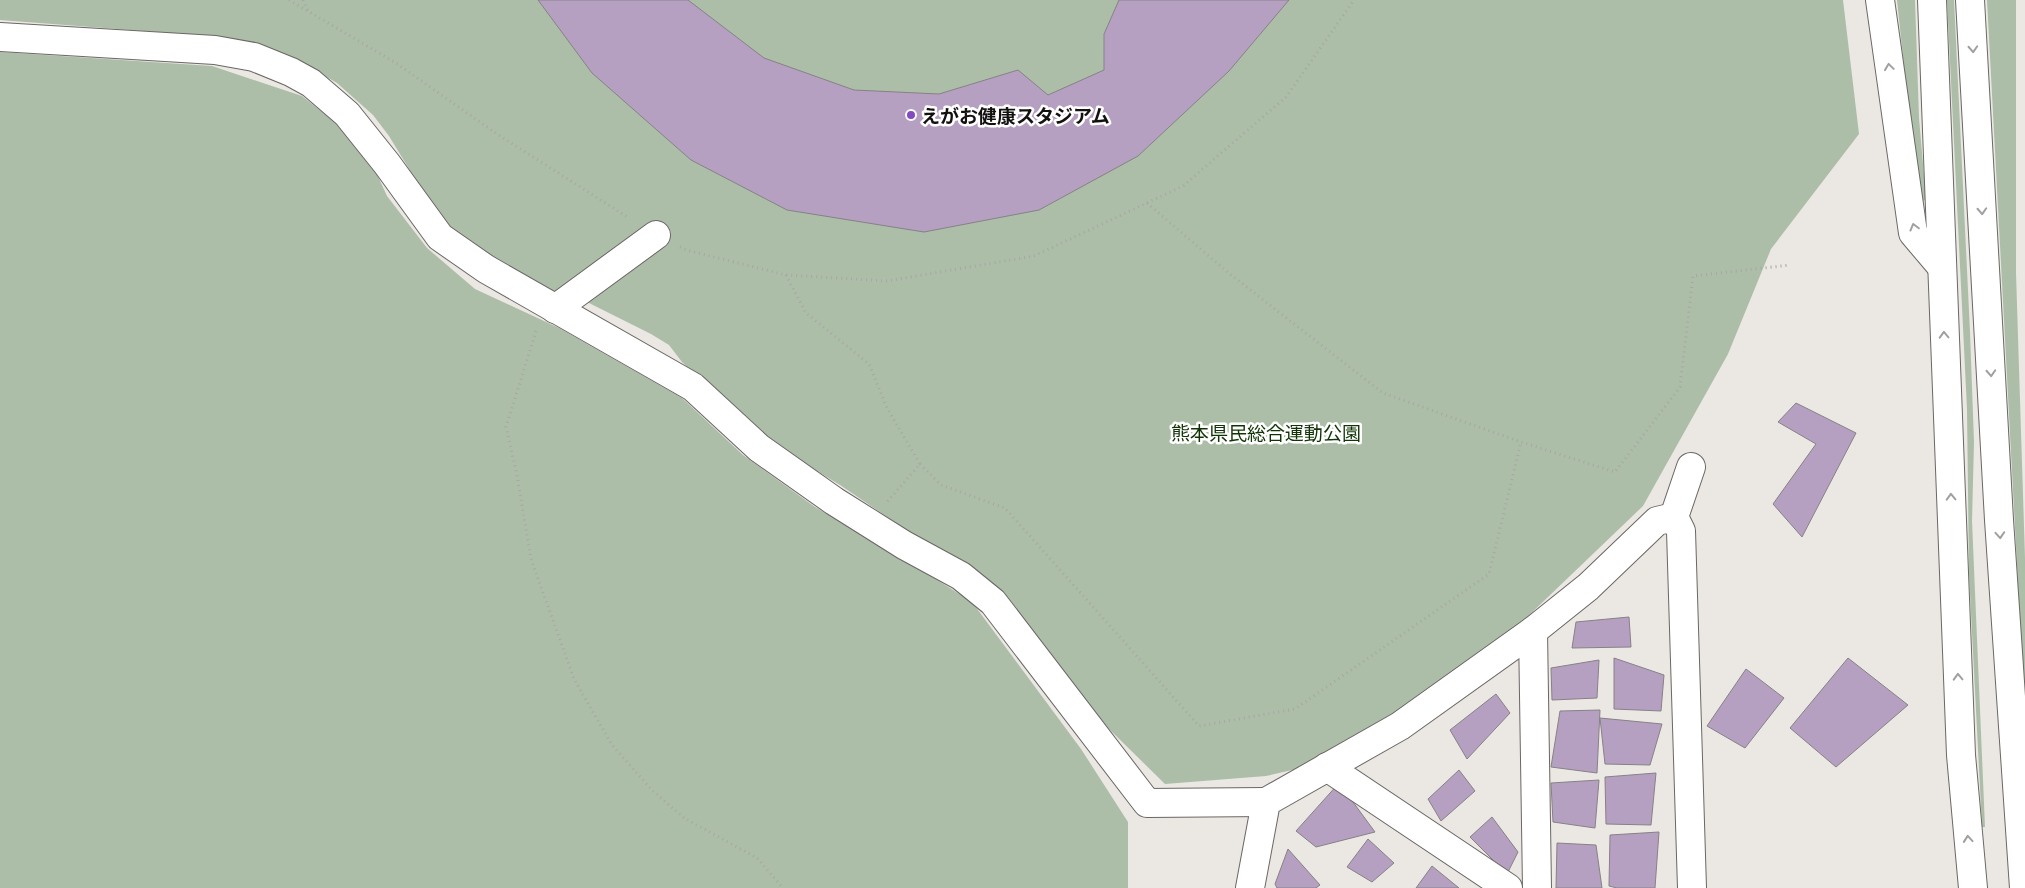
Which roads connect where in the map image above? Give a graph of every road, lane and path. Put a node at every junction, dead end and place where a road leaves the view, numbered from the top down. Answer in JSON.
{"nodes":[{"id":1,"x":290,"y":0,"type":"edge"},
{"id":2,"x":303,"y":0,"type":"edge"},
{"id":3,"x":1354,"y":0,"type":"edge"},
{"id":4,"x":1880,"y":0,"type":"edge"},
{"id":5,"x":1932,"y":0,"type":"edge"},
{"id":6,"x":1970,"y":0,"type":"edge"},
{"id":7,"x":309,"y":11,"type":"junction"},
{"id":8,"x":0,"y":37,"type":"edge"},
{"id":9,"x":1147,"y":203,"type":"junction"},
{"id":10,"x":656,"y":235,"type":"junction"},
{"id":11,"x":1790,"y":265,"type":"dead end"},
{"id":12,"x":1941,"y":266,"type":"junction"},
{"id":13,"x":786,"y":275,"type":"junction"},
{"id":14,"x":555,"y":309,"type":"junction"},
{"id":15,"x":537,"y":328,"type":"dead end"},
{"id":16,"x":1521,"y":442,"type":"junction"},
{"id":17,"x":920,"y":464,"type":"junction"},
{"id":18,"x":1691,"y":467,"type":"dead end"},
{"id":19,"x":1674,"y":517,"type":"junction"},
{"id":20,"x":869,"y":523,"type":"junction"},
{"id":21,"x":1532,"y":631,"type":"junction"},
{"id":22,"x":1327,"y":767,"type":"junction"},
{"id":23,"x":1266,"y":802,"type":"junction"},
{"id":24,"x":783,"y":888,"type":"edge"},
{"id":25,"x":1250,"y":888,"type":"edge"},
{"id":26,"x":1508,"y":888,"type":"edge"},
{"id":27,"x":1537,"y":888,"type":"edge"},
{"id":28,"x":1692,"y":888,"type":"edge"},
{"id":29,"x":1973,"y":888,"type":"edge"},
{"id":30,"x":2024,"y":888,"type":"edge"}],
"edges":[{"from":1,"to":7,"type":"path"},
{"from":2,"to":7,"type":"path"},
{"from":3,"to":9,"type":"path"},
{"from":12,"to":4,"type":"street","one_way":true},
{"from":5,"to":12,"type":"street"},
{"from":6,"to":30,"type":"street","one_way":true},
{"from":7,"to":10,"type":"path"},
{"from":8,"to":14,"type":"street"},
{"from":9,"to":13,"type":"path"},
{"from":9,"to":16,"type":"path"},
{"from":10,"to":13,"type":"path"},
{"from":10,"to":14,"type":"street"},
{"from":11,"to":16,"type":"path"},
{"from":29,"to":12,"type":"street","one_way":true},
{"from":13,"to":17,"type":"path"},
{"from":14,"to":20,"type":"street"},
{"from":15,"to":24,"type":"path"},
{"from":16,"to":17,"type":"path"},
{"from":17,"to":20,"type":"path"},
{"from":18,"to":19,"type":"street"},
{"from":19,"to":21,"type":"street"},
{"from":19,"to":28,"type":"street"},
{"from":20,"to":23,"type":"street"},
{"from":21,"to":22,"type":"street"},
{"from":21,"to":27,"type":"street"},
{"from":22,"to":23,"type":"street"},
{"from":22,"to":26,"type":"street"},
{"from":23,"to":25,"type":"street"}]}
